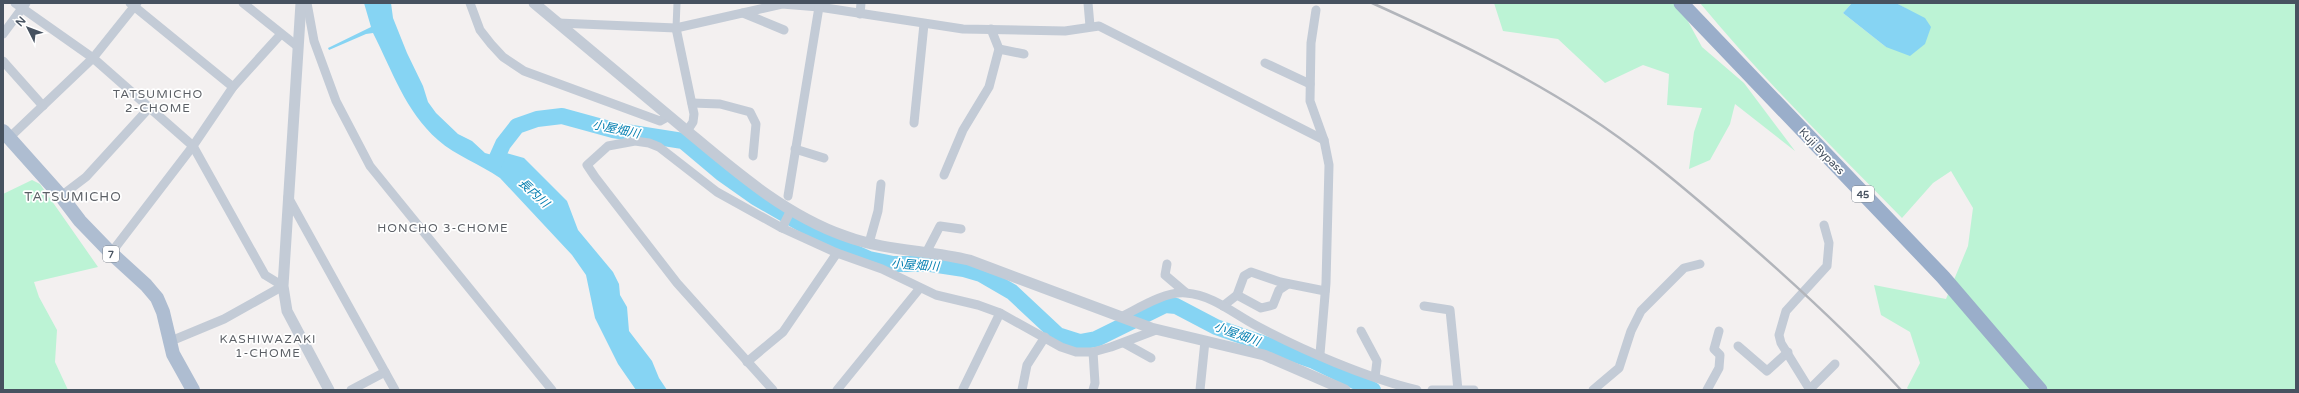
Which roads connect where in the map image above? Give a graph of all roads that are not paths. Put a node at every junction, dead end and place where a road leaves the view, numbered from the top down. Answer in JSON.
{"nodes":[{"id":1,"x":243,"y":3,"type":"edge"},
{"id":2,"x":301,"y":3,"type":"edge"},
{"id":3,"x":307,"y":3,"type":"edge"},
{"id":4,"x":470,"y":3,"type":"edge"},
{"id":5,"x":534,"y":3,"type":"edge"},
{"id":6,"x":677,"y":3,"type":"edge"},
{"id":7,"x":861,"y":3,"type":"edge"},
{"id":8,"x":1088,"y":3,"type":"edge"},
{"id":9,"x":1681,"y":3,"type":"edge"},
{"id":10,"x":134,"y":4,"type":"edge"},
{"id":11,"x":21,"y":5,"type":"edge"},
{"id":12,"x":754,"y":7,"type":"edge"},
{"id":13,"x":819,"y":7,"type":"junction"},
{"id":14,"x":1316,"y":10,"type":"dead end"},
{"id":15,"x":743,"y":13,"type":"junction"},
{"id":16,"x":860,"y":14,"type":"junction"},
{"id":17,"x":558,"y":23,"type":"junction"},
{"id":18,"x":924,"y":24,"type":"junction"},
{"id":19,"x":1090,"y":26,"type":"junction"},
{"id":20,"x":676,"y":28,"type":"junction"},
{"id":21,"x":991,"y":29,"type":"junction"},
{"id":22,"x":784,"y":30,"type":"dead end"},
{"id":23,"x":3,"y":34,"type":"edge"},
{"id":24,"x":281,"y":34,"type":"junction"},
{"id":25,"x":297,"y":46,"type":"junction"},
{"id":26,"x":999,"y":49,"type":"junction"},
{"id":27,"x":1024,"y":54,"type":"dead end"},
{"id":28,"x":93,"y":58,"type":"junction"},
{"id":29,"x":3,"y":61,"type":"edge"},
{"id":30,"x":1265,"y":63,"type":"dead end"},
{"id":31,"x":1310,"y":84,"type":"junction"},
{"id":32,"x":233,"y":86,"type":"junction"},
{"id":33,"x":692,"y":103,"type":"junction"},
{"id":34,"x":43,"y":106,"type":"junction"},
{"id":35,"x":150,"y":107,"type":"junction"},
{"id":36,"x":669,"y":116,"type":"junction"},
{"id":37,"x":914,"y":123,"type":"dead end"},
{"id":38,"x":687,"y":131,"type":"junction"},
{"id":39,"x":6,"y":134,"type":"edge"},
{"id":40,"x":1324,"y":140,"type":"junction"},
{"id":41,"x":193,"y":146,"type":"junction"},
{"id":42,"x":795,"y":149,"type":"junction"},
{"id":43,"x":752,"y":156,"type":"dead end"},
{"id":44,"x":824,"y":158,"type":"dead end"},
{"id":45,"x":944,"y":175,"type":"dead end"},
{"id":46,"x":881,"y":184,"type":"dead end"},
{"id":47,"x":287,"y":195,"type":"junction"},
{"id":48,"x":61,"y":196,"type":"junction"},
{"id":49,"x":788,"y":196,"type":"dead end"},
{"id":50,"x":791,"y":212,"type":"junction"},
{"id":51,"x":1824,"y":225,"type":"dead end"},
{"id":52,"x":783,"y":226,"type":"junction"},
{"id":53,"x":961,"y":229,"type":"dead end"},
{"id":54,"x":869,"y":244,"type":"junction"},
{"id":55,"x":837,"y":253,"type":"junction"},
{"id":56,"x":926,"y":253,"type":"junction"},
{"id":57,"x":111,"y":254,"type":"junction"},
{"id":58,"x":1167,"y":264,"type":"dead end"},
{"id":59,"x":1700,"y":264,"type":"dead end"},
{"id":60,"x":1288,"y":284,"type":"junction"},
{"id":61,"x":283,"y":286,"type":"junction"},
{"id":62,"x":920,"y":288,"type":"junction"},
{"id":63,"x":1325,"y":291,"type":"junction"},
{"id":64,"x":1185,"y":292,"type":"junction"},
{"id":65,"x":1237,"y":295,"type":"junction"},
{"id":66,"x":1223,"y":306,"type":"junction"},
{"id":67,"x":1424,"y":306,"type":"dead end"},
{"id":68,"x":1000,"y":313,"type":"junction"},
{"id":69,"x":1124,"y":318,"type":"junction"},
{"id":70,"x":1154,"y":329,"type":"junction"},
{"id":71,"x":1719,"y":330,"type":"dead end"},
{"id":72,"x":1361,"y":331,"type":"dead end"},
{"id":73,"x":1045,"y":337,"type":"junction"},
{"id":74,"x":171,"y":341,"type":"junction"},
{"id":75,"x":1205,"y":341,"type":"junction"},
{"id":76,"x":1124,"y":343,"type":"junction"},
{"id":77,"x":1738,"y":346,"type":"dead end"},
{"id":78,"x":1093,"y":352,"type":"junction"},
{"id":79,"x":1788,"y":352,"type":"junction"},
{"id":80,"x":1320,"y":354,"type":"junction"},
{"id":81,"x":1151,"y":358,"type":"dead end"},
{"id":82,"x":747,"y":362,"type":"junction"},
{"id":83,"x":1835,"y":364,"type":"dead end"},
{"id":84,"x":385,"y":372,"type":"junction"},
{"id":85,"x":1375,"y":377,"type":"junction"},
{"id":86,"x":964,"y":388,"type":"dead end"},
{"id":87,"x":1810,"y":389,"type":"edge"},
{"id":88,"x":193,"y":390,"type":"edge"},
{"id":89,"x":329,"y":390,"type":"edge"},
{"id":90,"x":351,"y":390,"type":"edge"},
{"id":91,"x":395,"y":390,"type":"edge"},
{"id":92,"x":552,"y":390,"type":"edge"},
{"id":93,"x":773,"y":390,"type":"edge"},
{"id":94,"x":837,"y":390,"type":"edge"},
{"id":95,"x":1022,"y":390,"type":"edge"},
{"id":96,"x":1093,"y":390,"type":"edge"},
{"id":97,"x":1200,"y":390,"type":"edge"},
{"id":98,"x":1345,"y":390,"type":"edge"},
{"id":99,"x":1417,"y":390,"type":"edge"},
{"id":100,"x":1432,"y":390,"type":"edge"},
{"id":101,"x":1458,"y":390,"type":"edge"},
{"id":102,"x":1474,"y":390,"type":"edge"},
{"id":103,"x":1593,"y":390,"type":"edge"},
{"id":104,"x":1707,"y":390,"type":"edge"},
{"id":105,"x":2040,"y":390,"type":"edge"}],
"edges":[{"from":1,"to":24,"type":"street"},
{"from":2,"to":25,"type":"street"},
{"from":3,"to":92,"type":"street"},
{"from":4,"to":36,"type":"street"},
{"from":5,"to":17,"type":"street"},
{"from":6,"to":20,"type":"street"},
{"from":7,"to":16,"type":"street"},
{"from":8,"to":19,"type":"street"},
{"from":9,"to":105,"type":"highway","name":"Kuji Bypass","number":"45"},
{"from":10,"to":28,"type":"street"},
{"from":10,"to":32,"type":"street"},
{"from":11,"to":23,"type":"street"},
{"from":11,"to":28,"type":"street"},
{"from":12,"to":13,"type":"street"},
{"from":12,"to":15,"type":"street"},
{"from":13,"to":16,"type":"street"},
{"from":13,"to":42,"type":"street"},
{"from":14,"to":31,"type":"street"},
{"from":15,"to":20,"type":"street"},
{"from":15,"to":22,"type":"street"},
{"from":16,"to":18,"type":"street"},
{"from":17,"to":20,"type":"street"},
{"from":17,"to":36,"type":"street"},
{"from":18,"to":21,"type":"street"},
{"from":18,"to":37,"type":"street"},
{"from":19,"to":21,"type":"street"},
{"from":19,"to":40,"type":"street"},
{"from":20,"to":33,"type":"street"},
{"from":21,"to":26,"type":"street"},
{"from":24,"to":25,"type":"street"},
{"from":24,"to":32,"type":"street"},
{"from":25,"to":47,"type":"street"},
{"from":26,"to":27,"type":"street"},
{"from":26,"to":45,"type":"street"},
{"from":28,"to":34,"type":"street"},
{"from":28,"to":35,"type":"street"},
{"from":29,"to":34,"type":"street"},
{"from":30,"to":31,"type":"street"},
{"from":31,"to":40,"type":"street"},
{"from":32,"to":41,"type":"street"},
{"from":33,"to":38,"type":"street"},
{"from":33,"to":43,"type":"street"},
{"from":34,"to":39,"type":"street"},
{"from":35,"to":41,"type":"street"},
{"from":35,"to":48,"type":"street"},
{"from":36,"to":38,"type":"street"},
{"from":38,"to":50,"type":"street"},
{"from":39,"to":48,"type":"main road","number":"7"},
{"from":40,"to":63,"type":"street"},
{"from":41,"to":57,"type":"street"},
{"from":41,"to":61,"type":"street"},
{"from":42,"to":44,"type":"street"},
{"from":42,"to":49,"type":"street"},
{"from":46,"to":54,"type":"street"},
{"from":47,"to":61,"type":"street"},
{"from":47,"to":84,"type":"street"},
{"from":48,"to":57,"type":"main road","number":"7"},
{"from":50,"to":52,"type":"street"},
{"from":50,"to":54,"type":"street"},
{"from":51,"to":79,"type":"street"},
{"from":52,"to":55,"type":"street"},
{"from":52,"to":82,"type":"street"},
{"from":53,"to":56,"type":"street"},
{"from":54,"to":56,"type":"street"},
{"from":55,"to":62,"type":"street"},
{"from":55,"to":82,"type":"street"},
{"from":56,"to":69,"type":"street"},
{"from":57,"to":74,"type":"main road","number":"7"},
{"from":58,"to":64,"type":"street"},
{"from":59,"to":103,"type":"street"},
{"from":60,"to":63,"type":"street"},
{"from":60,"to":65,"type":"street"},
{"from":60,"to":65,"type":"street"},
{"from":61,"to":74,"type":"street"},
{"from":61,"to":89,"type":"street"},
{"from":62,"to":68,"type":"street"},
{"from":62,"to":94,"type":"street"},
{"from":63,"to":80,"type":"street"},
{"from":64,"to":66,"type":"street"},
{"from":64,"to":69,"type":"street"},
{"from":65,"to":66,"type":"street"},
{"from":66,"to":80,"type":"street"},
{"from":67,"to":101,"type":"street"},
{"from":68,"to":73,"type":"street"},
{"from":68,"to":86,"type":"street"},
{"from":69,"to":70,"type":"street"},
{"from":70,"to":75,"type":"street"},
{"from":70,"to":76,"type":"street"},
{"from":71,"to":104,"type":"street"},
{"from":72,"to":85,"type":"street"},
{"from":73,"to":78,"type":"street"},
{"from":73,"to":95,"type":"street"},
{"from":74,"to":88,"type":"main road","number":"7"},
{"from":75,"to":97,"type":"street"},
{"from":75,"to":98,"type":"street"},
{"from":76,"to":78,"type":"street"},
{"from":76,"to":81,"type":"street"},
{"from":77,"to":79,"type":"street"},
{"from":78,"to":96,"type":"street"},
{"from":79,"to":87,"type":"street"},
{"from":80,"to":85,"type":"street"},
{"from":82,"to":93,"type":"street"},
{"from":83,"to":87,"type":"street"},
{"from":84,"to":90,"type":"street"},
{"from":84,"to":91,"type":"street"},
{"from":85,"to":99,"type":"street"},
{"from":100,"to":101,"type":"street"},
{"from":101,"to":102,"type":"street"}]}
